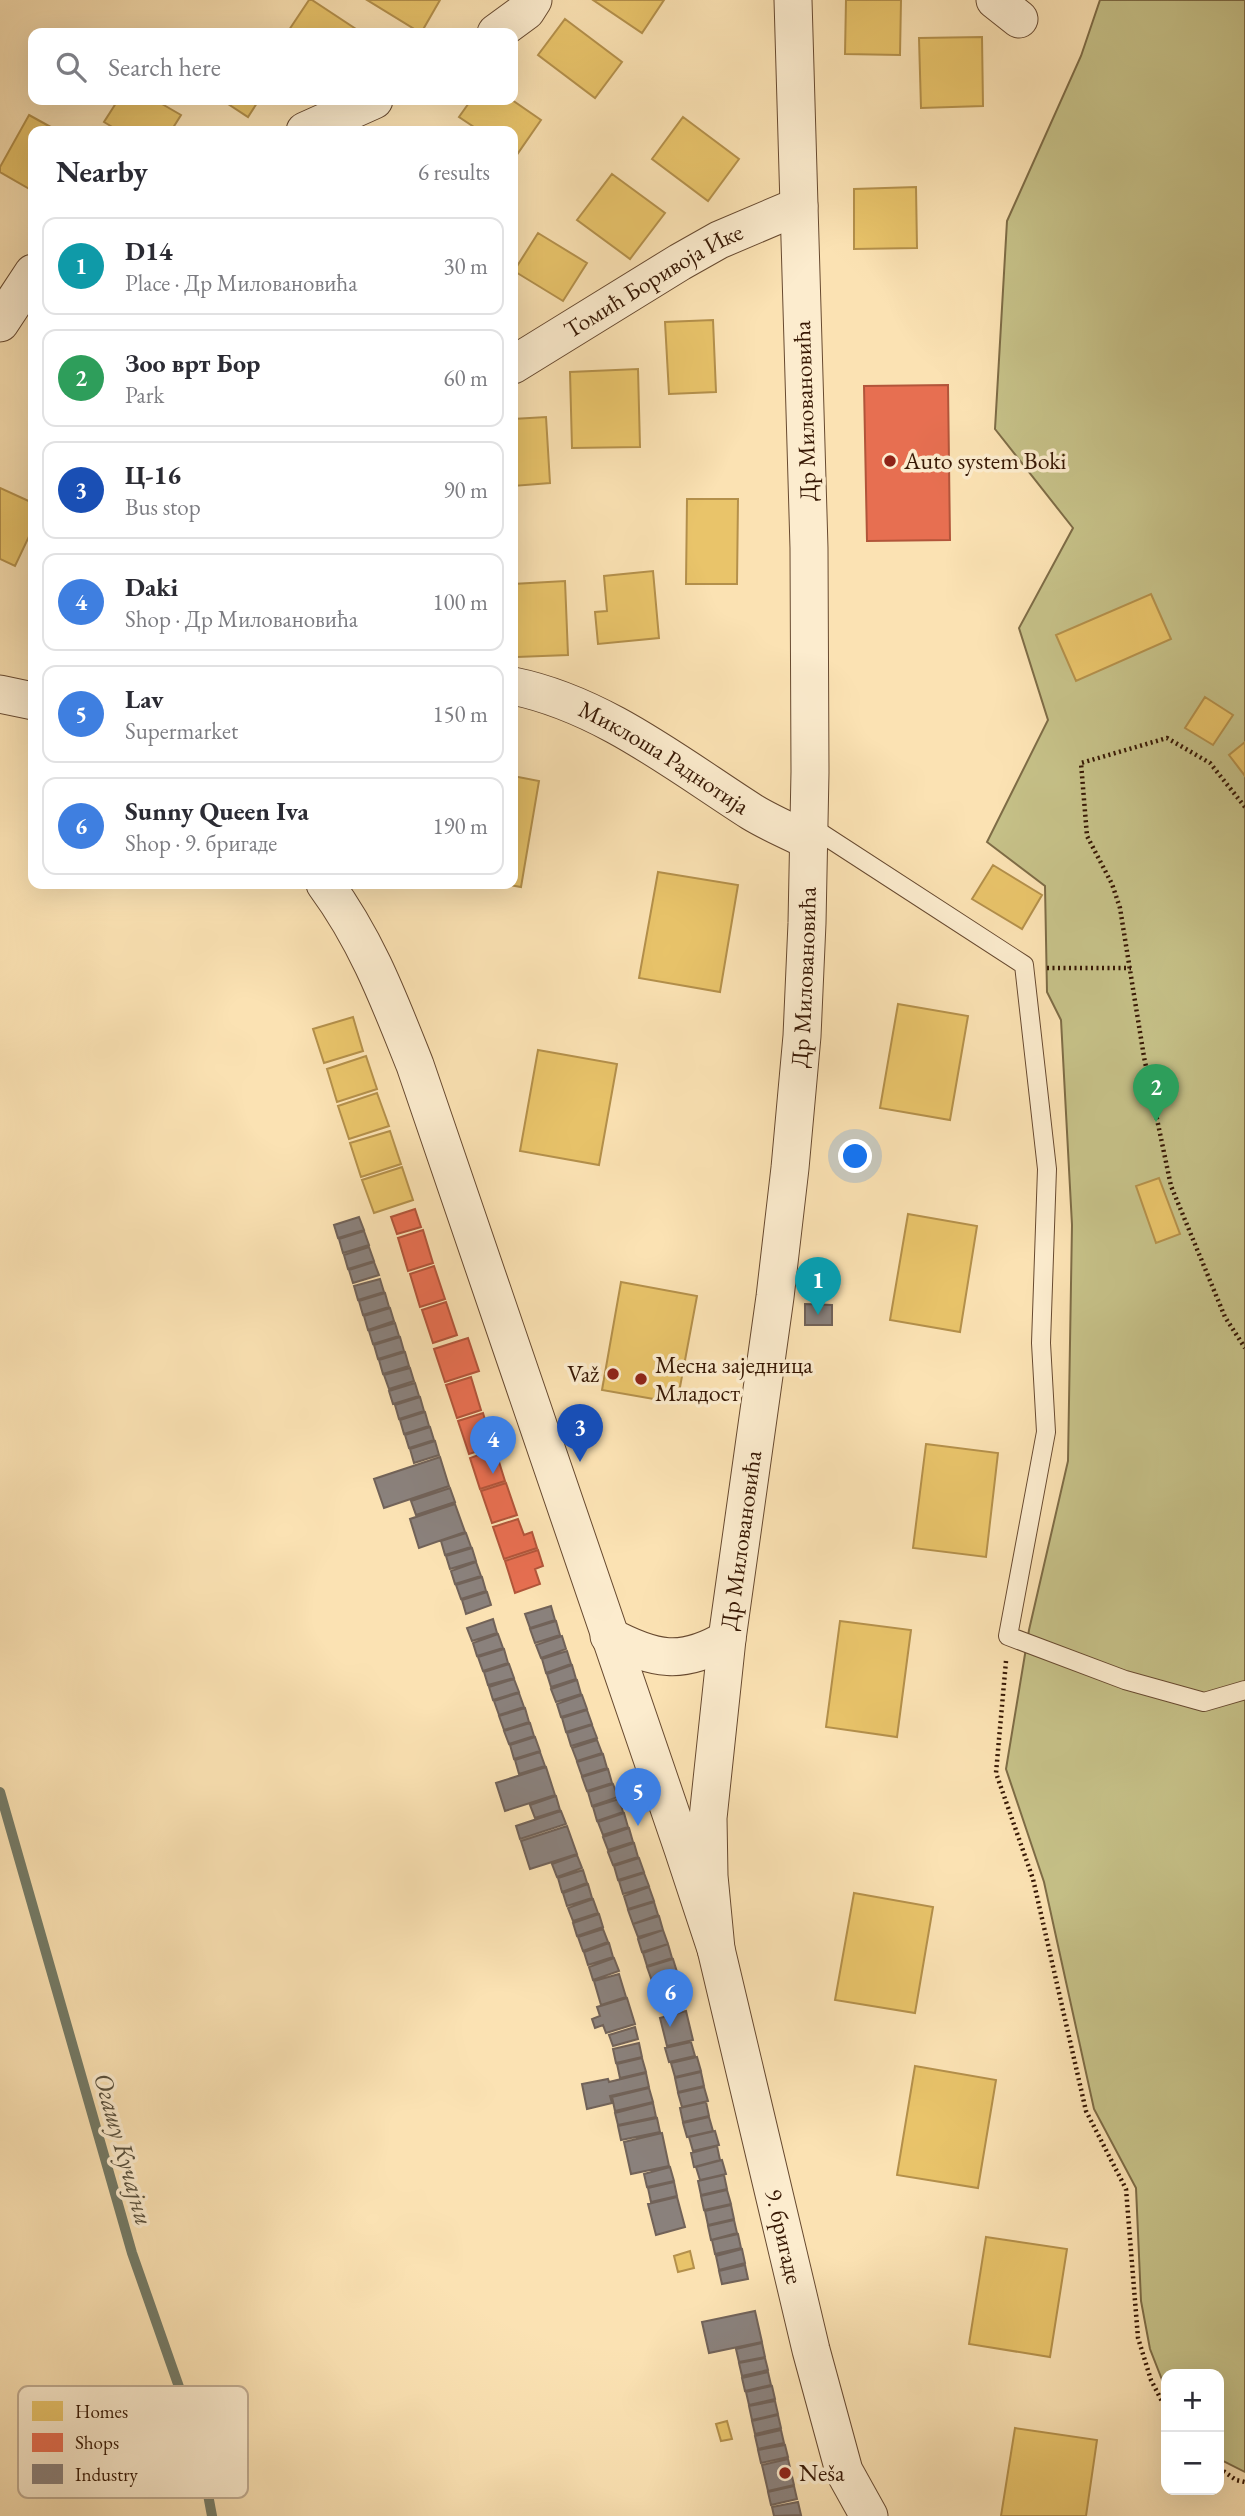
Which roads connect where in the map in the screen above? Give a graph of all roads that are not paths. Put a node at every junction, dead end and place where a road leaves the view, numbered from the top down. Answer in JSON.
{"nodes":[{"id":1,"x":533,"y":0,"type":"edge"},
{"id":2,"x":793,"y":0,"type":"edge"},
{"id":3,"x":503,"y":28,"type":"edge"},
{"id":4,"x":363,"y":105,"type":"edge"},
{"id":5,"x":316,"y":126,"type":"edge"},
{"id":6,"x":799,"y":206,"type":"junction"},
{"id":7,"x":28,"y":281,"type":"edge"},
{"id":8,"x":0,"y":323,"type":"edge"},
{"id":9,"x":518,"y":362,"type":"edge"},
{"id":10,"x":518,"y":687,"type":"edge"},
{"id":11,"x":28,"y":688,"type":"edge"},
{"id":12,"x":0,"y":693,"type":"edge"},
{"id":13,"x":28,"y":700,"type":"edge"},
{"id":14,"x":810,"y":834,"type":"junction"},
{"id":15,"x":329,"y":889,"type":"edge"},
{"id":16,"x":609,"y":1636,"type":"junction"},
{"id":17,"x":727,"y":1639,"type":"junction"},
{"id":18,"x":1245,"y":1690,"type":"edge"},
{"id":19,"x":716,"y":1949,"type":"junction"},
{"id":20,"x":844,"y":2471,"type":"junction"},
{"id":21,"x":847,"y":2516,"type":"edge"},
{"id":22,"x":869,"y":2516,"type":"edge"}],
"edges":[{"from":1,"to":3,"type":"street"},
{"from":2,"to":6,"type":"street","name":"Др Миловановића"},
{"from":4,"to":5,"type":"street"},
{"from":6,"to":9,"type":"street","name":"Томић Боривоја Ике"},
{"from":6,"to":14,"type":"street","name":"Др Миловановића"},
{"from":7,"to":8,"type":"street"},
{"from":10,"to":14,"type":"street","name":"Миклоша Раднотија"},
{"from":11,"to":12,"type":"street"},
{"from":12,"to":13,"type":"street"},
{"from":14,"to":17,"type":"street","name":"Др Миловановића"},
{"from":14,"to":18,"type":"lane"},
{"from":15,"to":16,"type":"street"},
{"from":16,"to":17,"type":"street"},
{"from":16,"to":19,"type":"street"},
{"from":17,"to":19,"type":"street","name":"Др Миловановића"},
{"from":19,"to":20,"type":"street","name":"9. бригаде"},
{"from":20,"to":21,"type":"street"},
{"from":20,"to":22,"type":"street","name":"9. бригаде"}]}
